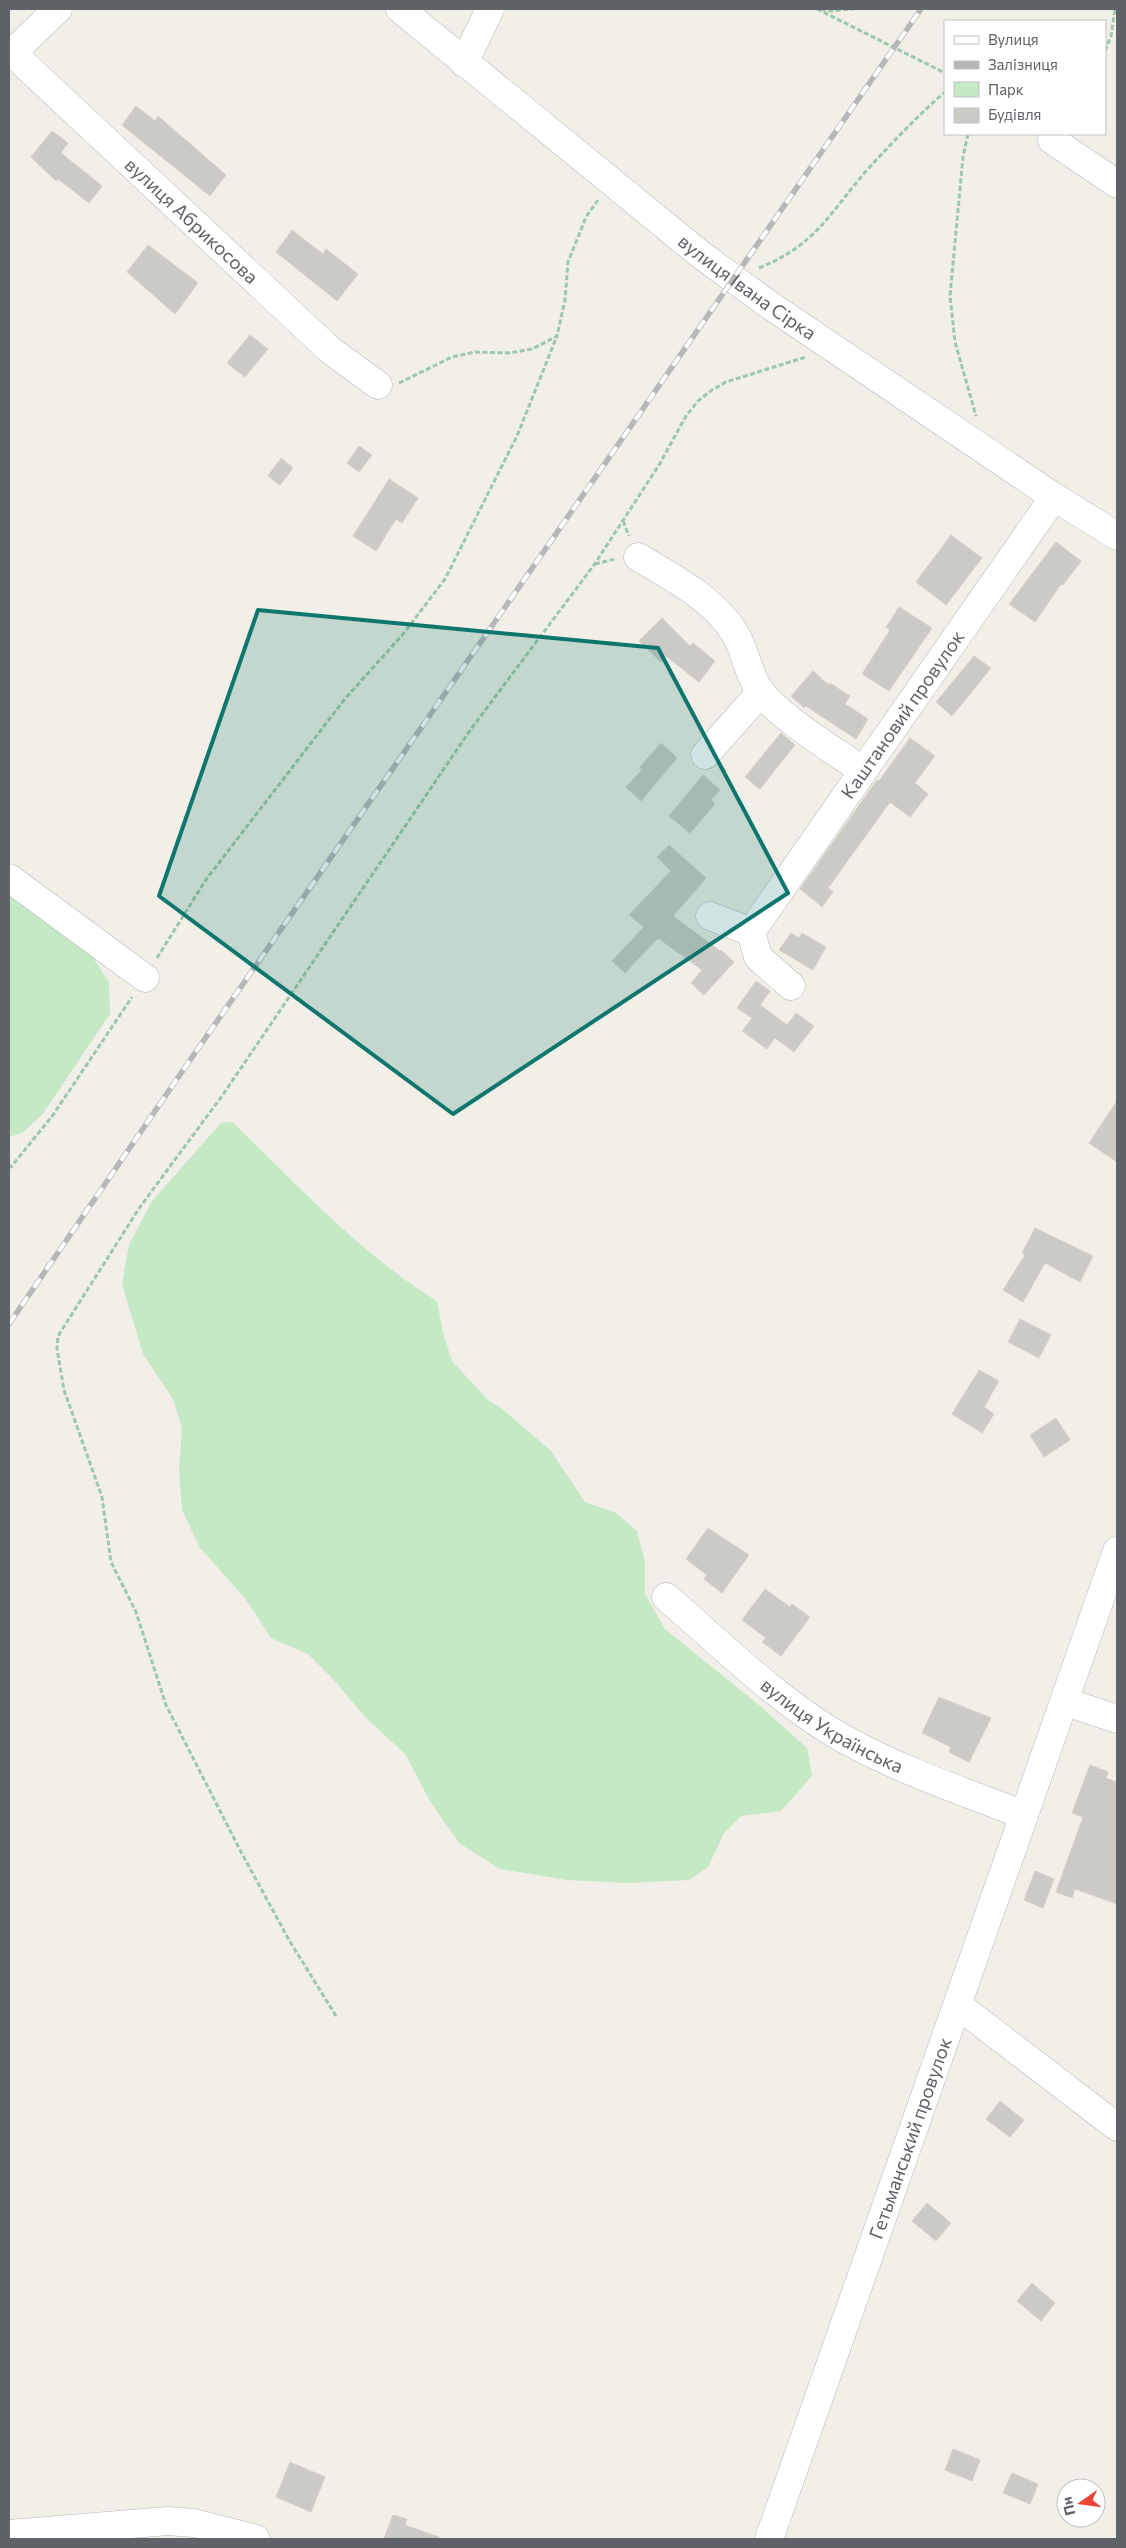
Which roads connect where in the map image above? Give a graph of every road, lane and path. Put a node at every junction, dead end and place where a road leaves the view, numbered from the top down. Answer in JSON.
{"nodes":[{"id":1,"x":58,"y":9,"type":"edge"},
{"id":2,"x":400,"y":9,"type":"edge"},
{"id":3,"x":490,"y":9,"type":"edge"},
{"id":4,"x":818,"y":9,"type":"edge"},
{"id":5,"x":853,"y":9,"type":"edge"},
{"id":6,"x":1116,"y":9,"type":"edge"},
{"id":7,"x":1106,"y":48,"type":"edge"},
{"id":8,"x":10,"y":52,"type":"edge"},
{"id":9,"x":464,"y":63,"type":"junction"},
{"id":10,"x":944,"y":72,"type":"edge"},
{"id":11,"x":944,"y":93,"type":"edge"},
{"id":12,"x":968,"y":135,"type":"edge"},
{"id":13,"x":1052,"y":140,"type":"dead end"},
{"id":14,"x":610,"y":183,"type":"junction"},
{"id":15,"x":1117,"y":184,"type":"edge"},
{"id":16,"x":733,"y":278,"type":"junction"},
{"id":17,"x":557,"y":336,"type":"junction"},
{"id":18,"x":841,"y":351,"type":"junction"},
{"id":19,"x":378,"y":385,"type":"joint"},
{"id":20,"x":976,"y":444,"type":"junction"},
{"id":21,"x":1054,"y":497,"type":"junction"},
{"id":22,"x":1117,"y":536,"type":"edge"},
{"id":23,"x":638,"y":557,"type":"dead end"},
{"id":24,"x":761,"y":692,"type":"junction"},
{"id":25,"x":705,"y":755,"type":"dead end"},
{"id":26,"x":863,"y":771,"type":"junction"},
{"id":27,"x":9,"y":878,"type":"edge"},
{"id":28,"x":710,"y":916,"type":"dead end"},
{"id":29,"x":751,"y":932,"type":"junction"},
{"id":30,"x":145,"y":978,"type":"junction"},
{"id":31,"x":791,"y":986,"type":"dead end"},
{"id":32,"x":10,"y":1167,"type":"edge"},
{"id":33,"x":1117,"y":1551,"type":"edge"},
{"id":34,"x":666,"y":1596,"type":"dead end"},
{"id":35,"x":1066,"y":1702,"type":"junction"},
{"id":36,"x":1117,"y":1719,"type":"edge"},
{"id":37,"x":1024,"y":1815,"type":"junction"},
{"id":38,"x":959,"y":2006,"type":"junction"},
{"id":39,"x":336,"y":2016,"type":"dead end"},
{"id":40,"x":1117,"y":2127,"type":"edge"},
{"id":41,"x":9,"y":2534,"type":"edge"},
{"id":42,"x":256,"y":2539,"type":"edge"},
{"id":43,"x":768,"y":2539,"type":"edge"}],
"edges":[{"from":1,"to":8,"type":"street"},
{"from":2,"to":9,"type":"street","name":"вулиця Івана Сірка"},
{"from":3,"to":9,"type":"street"},
{"from":4,"to":5,"type":"path"},
{"from":4,"to":10,"type":"path"},
{"from":6,"to":7,"type":"path"},
{"from":8,"to":19,"type":"street","name":"вулиця Абрикосова"},
{"from":9,"to":14,"type":"street","name":"вулиця Івана Сірка"},
{"from":11,"to":16,"type":"path"},
{"from":12,"to":20,"type":"path"},
{"from":13,"to":15,"type":"street"},
{"from":14,"to":16,"type":"street","name":"вулиця Івана Сірка"},
{"from":14,"to":17,"type":"path"},
{"from":16,"to":18,"type":"street","name":"вулиця Івана Сірка"},
{"from":17,"to":19,"type":"path"},
{"from":17,"to":30,"type":"path"},
{"from":18,"to":20,"type":"street","name":"вулиця Івана Сірка"},
{"from":18,"to":39,"type":"path"},
{"from":20,"to":21,"type":"street","name":"вулиця Івана Сірка"},
{"from":21,"to":22,"type":"street","name":"вулиця Івана Сірка"},
{"from":21,"to":26,"type":"street","name":"Каштановий провулок"},
{"from":23,"to":24,"type":"street"},
{"from":24,"to":25,"type":"street"},
{"from":24,"to":26,"type":"street"},
{"from":26,"to":29,"type":"street","name":"Каштановий провулок"},
{"from":27,"to":30,"type":"street"},
{"from":28,"to":29,"type":"street"},
{"from":29,"to":31,"type":"street"},
{"from":30,"to":32,"type":"path"},
{"from":33,"to":35,"type":"street","name":"Гетьманський провулок"},
{"from":34,"to":37,"type":"street","name":"вулиця Українська"},
{"from":35,"to":36,"type":"street"},
{"from":35,"to":37,"type":"street","name":"Гетьманський провулок"},
{"from":37,"to":38,"type":"street","name":"Гетьманський провулок"},
{"from":38,"to":40,"type":"street"},
{"from":38,"to":43,"type":"street","name":"Гетьманський провулок"},
{"from":41,"to":42,"type":"street"}]}
